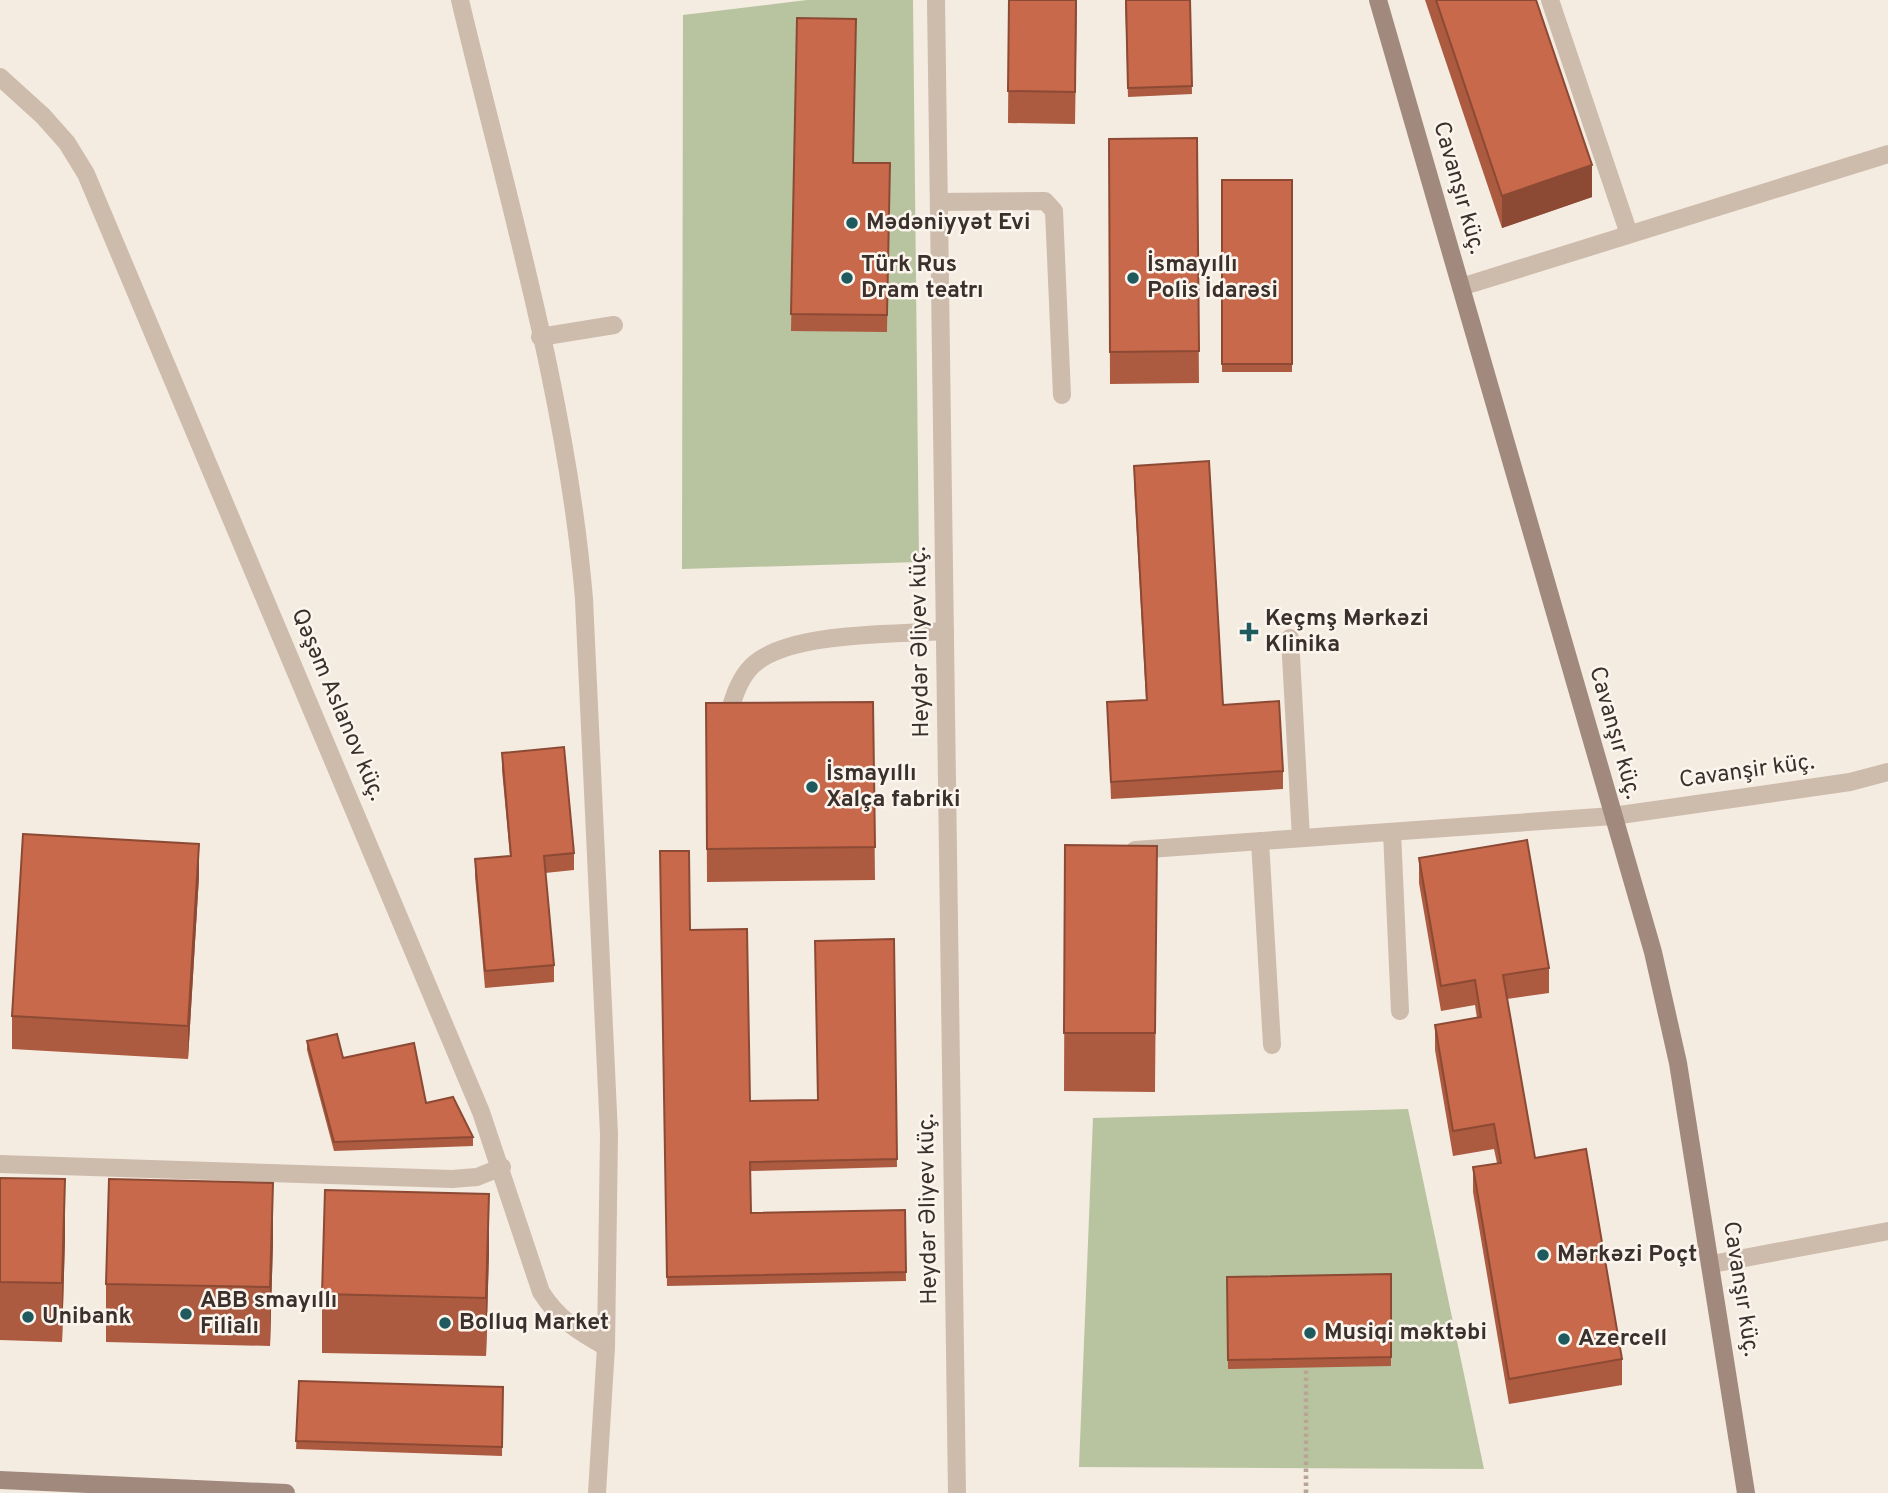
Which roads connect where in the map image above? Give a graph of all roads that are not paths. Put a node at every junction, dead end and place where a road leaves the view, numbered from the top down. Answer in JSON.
{"nodes":[{"id":1,"x":460,"y":0,"type":"edge"},
{"id":2,"x":936,"y":0,"type":"edge"},
{"id":3,"x":1378,"y":0,"type":"edge"},
{"id":4,"x":1550,"y":0,"type":"edge"},
{"id":5,"x":2,"y":84,"type":"edge"},
{"id":6,"x":1888,"y":153,"type":"edge"},
{"id":7,"x":939,"y":202,"type":"junction"},
{"id":8,"x":1629,"y":234,"type":"junction"},
{"id":9,"x":1461,"y":288,"type":"junction"},
{"id":10,"x":614,"y":325,"type":"dead end"},
{"id":11,"x":540,"y":337,"type":"junction"},
{"id":12,"x":1062,"y":395,"type":"dead end"},
{"id":13,"x":945,"y":631,"type":"junction"},
{"id":14,"x":1290,"y":638,"type":"dead end"},
{"id":15,"x":727,"y":719,"type":"edge"},
{"id":16,"x":1888,"y":772,"type":"edge"},
{"id":17,"x":1613,"y":816,"type":"junction"},
{"id":18,"x":1392,"y":832,"type":"junction"},
{"id":19,"x":1301,"y":838,"type":"junction"},
{"id":20,"x":1260,"y":841,"type":"junction"},
{"id":21,"x":1113,"y":852,"type":"edge"},
{"id":22,"x":1400,"y":1011,"type":"dead end"},
{"id":23,"x":1272,"y":1045,"type":"dead end"},
{"id":24,"x":0,"y":1164,"type":"edge"},
{"id":25,"x":502,"y":1167,"type":"junction"},
{"id":26,"x":1888,"y":1231,"type":"edge"},
{"id":27,"x":1712,"y":1264,"type":"junction"},
{"id":28,"x":606,"y":1347,"type":"junction"},
{"id":29,"x":0,"y":1480,"type":"edge"},
{"id":30,"x":219,"y":1491,"type":"edge"},
{"id":31,"x":286,"y":1493,"type":"edge"},
{"id":32,"x":597,"y":1493,"type":"edge"},
{"id":33,"x":957,"y":1493,"type":"edge"},
{"id":34,"x":1746,"y":1493,"type":"edge"}],
"edges":[{"from":1,"to":11,"type":"street"},
{"from":2,"to":7,"type":"street","name":"Heydər Əliyev küç."},
{"from":3,"to":9,"type":"main road","name":"Cavanşır küç."},
{"from":4,"to":8,"type":"street"},
{"from":5,"to":25,"type":"street","name":"Qəşəm Aslanov küç."},
{"from":6,"to":8,"type":"street"},
{"from":7,"to":12,"type":"street"},
{"from":7,"to":13,"type":"street","name":"Heydər Əliyev küç."},
{"from":8,"to":9,"type":"street"},
{"from":9,"to":17,"type":"main road","name":"Cavanşır küç."},
{"from":10,"to":11,"type":"street"},
{"from":11,"to":28,"type":"street"},
{"from":13,"to":15,"type":"street"},
{"from":13,"to":33,"type":"street","name":"Heydər Əliyev küç."},
{"from":14,"to":19,"type":"street"},
{"from":16,"to":17,"type":"street","name":"Cavanşir küç."},
{"from":17,"to":18,"type":"street","name":"Cavanşir küç."},
{"from":17,"to":27,"type":"main road","name":"Cavanşır küç."},
{"from":18,"to":19,"type":"street","name":"Cavanşir küç."},
{"from":18,"to":22,"type":"street"},
{"from":19,"to":20,"type":"street","name":"Cavanşir küç."},
{"from":20,"to":21,"type":"street","name":"Cavanşir küç."},
{"from":20,"to":23,"type":"street"},
{"from":24,"to":25,"type":"street"},
{"from":25,"to":28,"type":"street","name":"Qəşəm Aslanov küç."},
{"from":26,"to":27,"type":"street"},
{"from":27,"to":34,"type":"main road","name":"Cavanşır küç."},
{"from":28,"to":32,"type":"street"},
{"from":29,"to":30,"type":"main road"},
{"from":30,"to":31,"type":"main road"}]}
